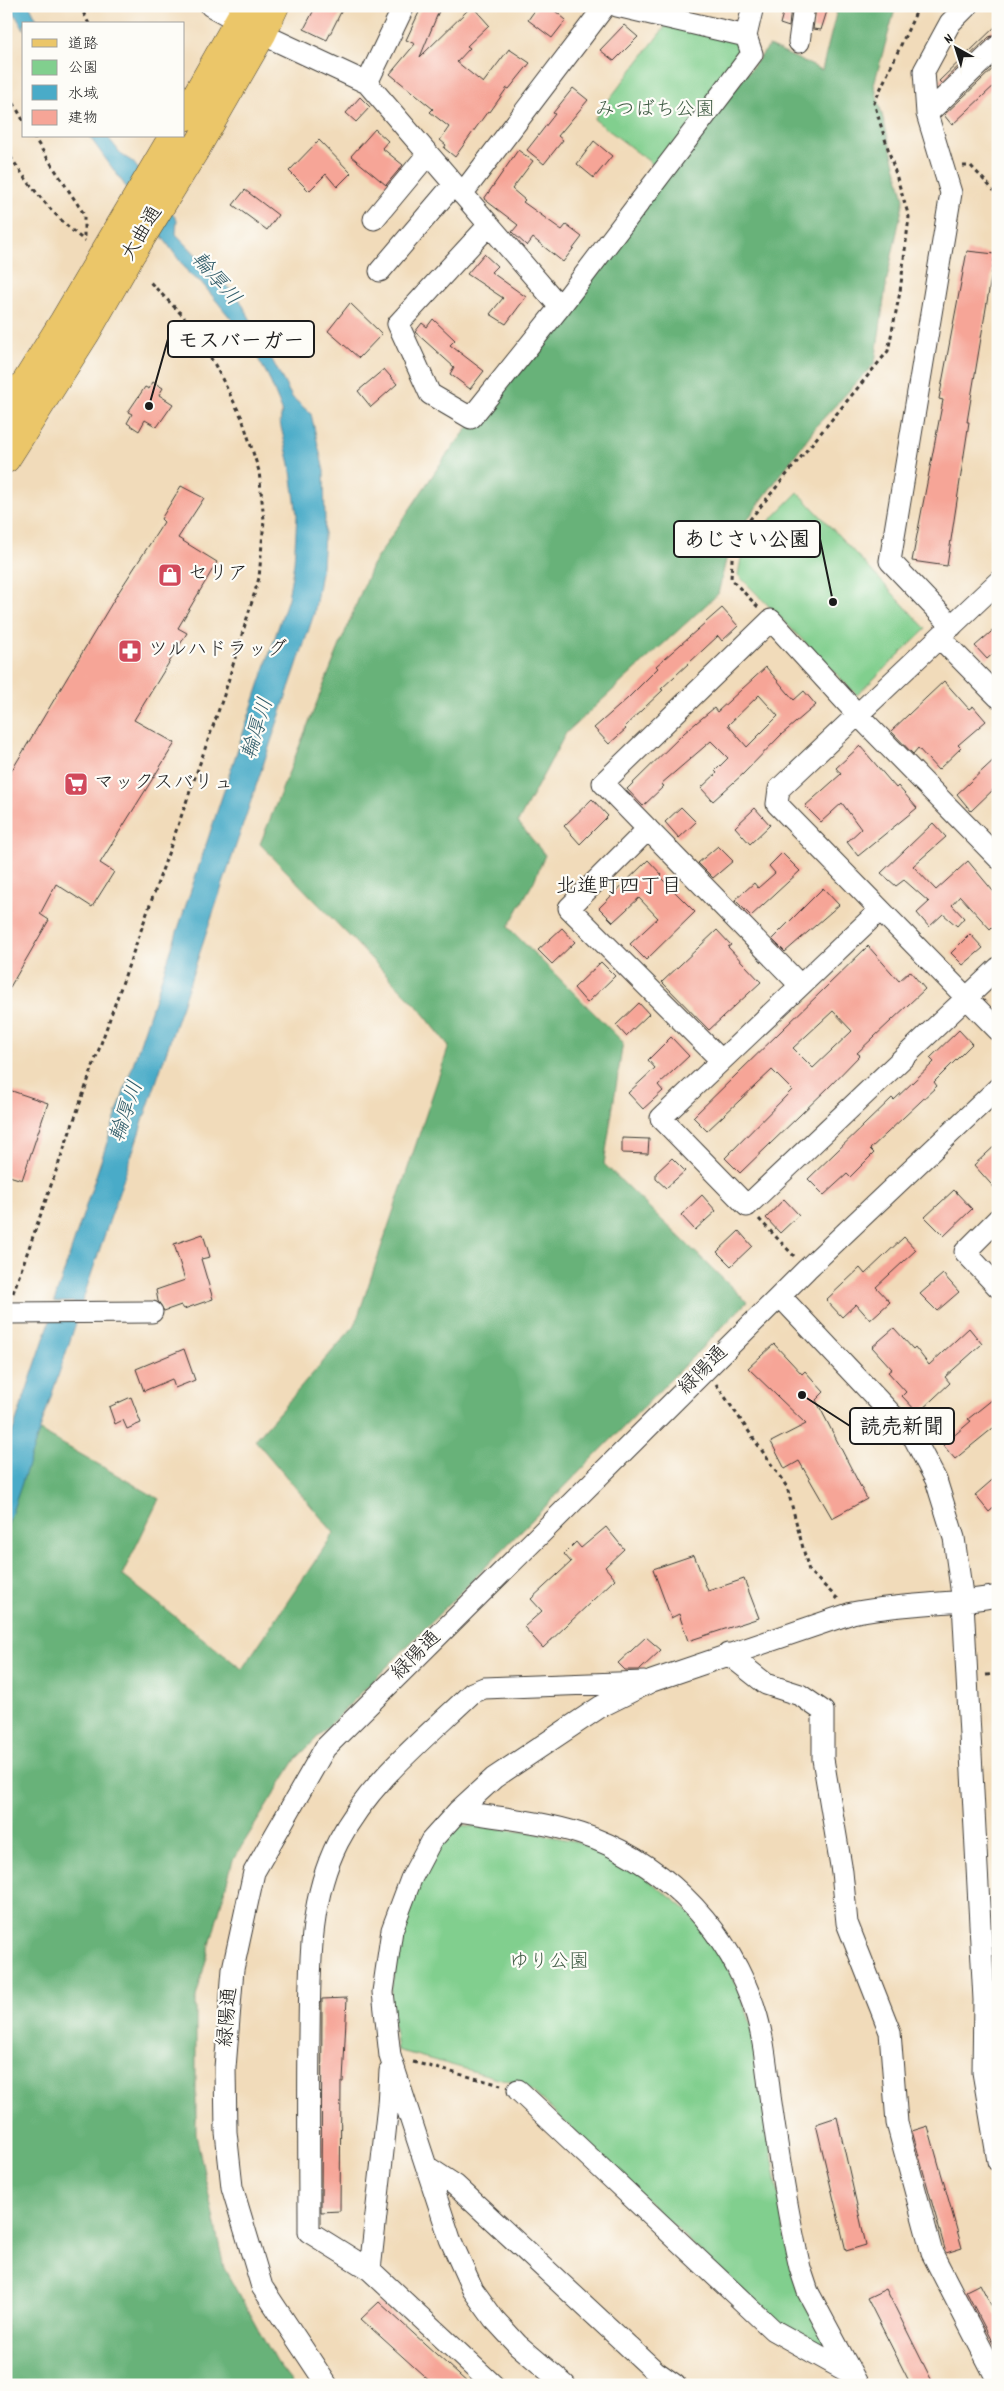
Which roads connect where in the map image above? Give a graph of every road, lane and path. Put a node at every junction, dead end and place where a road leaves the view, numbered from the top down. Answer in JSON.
{"nodes":[{"id":1,"x":80,"y":6,"type":"edge"},
{"id":2,"x":212,"y":6,"type":"edge"},
{"id":3,"x":275,"y":6,"type":"edge"},
{"id":4,"x":404,"y":6,"type":"edge"},
{"id":5,"x":605,"y":6,"type":"edge"},
{"id":6,"x":617,"y":6,"type":"edge"},
{"id":7,"x":753,"y":6,"type":"edge"},
{"id":8,"x":804,"y":6,"type":"edge"},
{"id":9,"x":919,"y":6,"type":"edge"},
{"id":10,"x":967,"y":6,"type":"edge"},
{"id":11,"x":250,"y":20,"type":"edge"},
{"id":12,"x":88,"y":22,"type":"edge"},
{"id":13,"x":746,"y":36,"type":"junction"},
{"id":14,"x":799,"y":42,"type":"dead end"},
{"id":15,"x":998,"y":46,"type":"edge"},
{"id":16,"x":367,"y":83,"type":"junction"},
{"id":17,"x":6,"y":89,"type":"edge"},
{"id":18,"x":927,"y":114,"type":"junction"},
{"id":19,"x":185,"y":116,"type":"edge"},
{"id":20,"x":22,"y":118,"type":"edge"},
{"id":21,"x":34,"y":138,"type":"edge"},
{"id":22,"x":183,"y":144,"type":"edge"},
{"id":23,"x":6,"y":150,"type":"edge"},
{"id":24,"x":428,"y":154,"type":"junction"},
{"id":25,"x":943,"y":167,"type":"junction"},
{"id":26,"x":458,"y":189,"type":"junction"},
{"id":27,"x":998,"y":195,"type":"edge"},
{"id":28,"x":374,"y":219,"type":"dead end"},
{"id":29,"x":488,"y":225,"type":"junction"},
{"id":30,"x":107,"y":248,"type":"junction"},
{"id":31,"x":380,"y":271,"type":"dead end"},
{"id":32,"x":149,"y":281,"type":"dead end"},
{"id":33,"x":560,"y":307,"type":"junction"},
{"id":34,"x":6,"y":414,"type":"edge"},
{"id":35,"x":6,"y":459,"type":"edge"},
{"id":36,"x":998,"y":582,"type":"edge"},
{"id":37,"x":771,"y":620,"type":"junction"},
{"id":38,"x":946,"y":632,"type":"junction"},
{"id":39,"x":998,"y":697,"type":"edge"},
{"id":40,"x":858,"y":715,"type":"junction"},
{"id":41,"x":648,"y":829,"type":"junction"},
{"id":42,"x":998,"y":858,"type":"edge"},
{"id":43,"x":880,"y":910,"type":"junction"},
{"id":44,"x":998,"y":968,"type":"edge"},
{"id":45,"x":800,"y":985,"type":"junction"},
{"id":46,"x":967,"y":998,"type":"junction"},
{"id":47,"x":998,"y":1030,"type":"edge"},
{"id":48,"x":721,"y":1060,"type":"junction"},
{"id":49,"x":998,"y":1088,"type":"edge"},
{"id":50,"x":747,"y":1206,"type":"junction"},
{"id":51,"x":998,"y":1219,"type":"edge"},
{"id":52,"x":798,"y":1260,"type":"dead end"},
{"id":53,"x":998,"y":1287,"type":"edge"},
{"id":54,"x":780,"y":1296,"type":"junction"},
{"id":55,"x":152,"y":1312,"type":"dead end"},
{"id":56,"x":6,"y":1313,"type":"edge"},
{"id":57,"x":706,"y":1369,"type":"junction"},
{"id":58,"x":998,"y":1596,"type":"edge"},
{"id":59,"x":963,"y":1602,"type":"junction"},
{"id":60,"x":852,"y":1613,"type":"junction"},
{"id":61,"x":728,"y":1654,"type":"junction"},
{"id":62,"x":652,"y":1681,"type":"junction"},
{"id":63,"x":458,"y":1811,"type":"junction"},
{"id":64,"x":991,"y":2000,"type":"edge"},
{"id":65,"x":390,"y":2056,"type":"junction"},
{"id":66,"x":518,"y":2090,"type":"joint"},
{"id":67,"x":992,"y":2091,"type":"edge"},
{"id":68,"x":998,"y":2161,"type":"edge"},
{"id":69,"x":426,"y":2166,"type":"junction"},
{"id":70,"x":370,"y":2270,"type":"junction"},
{"id":71,"x":855,"y":2379,"type":"edge"},
{"id":72,"x":998,"y":2381,"type":"edge"},
{"id":73,"x":327,"y":2385,"type":"edge"},
{"id":74,"x":493,"y":2385,"type":"edge"},
{"id":75,"x":565,"y":2385,"type":"edge"},
{"id":76,"x":675,"y":2385,"type":"edge"}],
"edges":[{"from":1,"to":12,"type":"path"},
{"from":2,"to":11,"type":"street"},
{"from":3,"to":11,"type":"main road","name":"大曲通"},
{"from":4,"to":16,"type":"street"},
{"from":5,"to":26,"type":"street"},
{"from":6,"to":13,"type":"street"},
{"from":7,"to":13,"type":"street"},
{"from":8,"to":14,"type":"street"},
{"from":9,"to":37,"type":"path"},
{"from":10,"to":18,"type":"street"},
{"from":11,"to":16,"type":"street"},
{"from":11,"to":19,"type":"main road","name":"大曲通"},
{"from":11,"to":22,"type":"main road","name":"大曲通"},
{"from":13,"to":33,"type":"street"},
{"from":15,"to":18,"type":"street"},
{"from":16,"to":24,"type":"street"},
{"from":17,"to":20,"type":"path"},
{"from":18,"to":25,"type":"street"},
{"from":21,"to":30,"type":"path"},
{"from":22,"to":30,"type":"main road","name":"大曲通"},
{"from":23,"to":30,"type":"path"},
{"from":24,"to":26,"type":"street"},
{"from":24,"to":28,"type":"street"},
{"from":25,"to":27,"type":"path"},
{"from":25,"to":38,"type":"street"},
{"from":26,"to":29,"type":"street"},
{"from":26,"to":31,"type":"street"},
{"from":29,"to":33,"type":"street"},
{"from":29,"to":33,"type":"street"},
{"from":30,"to":34,"type":"main road","name":"大曲通"},
{"from":30,"to":35,"type":"main road","name":"大曲通"},
{"from":32,"to":56,"type":"path"},
{"from":36,"to":38,"type":"street"},
{"from":37,"to":40,"type":"street"},
{"from":37,"to":41,"type":"street"},
{"from":38,"to":39,"type":"street"},
{"from":38,"to":40,"type":"street"},
{"from":40,"to":42,"type":"street"},
{"from":40,"to":43,"type":"street"},
{"from":41,"to":45,"type":"street"},
{"from":41,"to":48,"type":"street"},
{"from":43,"to":45,"type":"street"},
{"from":43,"to":46,"type":"street"},
{"from":44,"to":46,"type":"street"},
{"from":45,"to":48,"type":"street"},
{"from":46,"to":47,"type":"street"},
{"from":46,"to":50,"type":"street"},
{"from":48,"to":50,"type":"street"},
{"from":49,"to":54,"type":"street","name":"緑陽通"},
{"from":50,"to":52,"type":"path"},
{"from":51,"to":53,"type":"street"},
{"from":54,"to":57,"type":"street","name":"緑陽通"},
{"from":54,"to":59,"type":"street"},
{"from":55,"to":56,"type":"street"},
{"from":57,"to":60,"type":"path"},
{"from":57,"to":73,"type":"street","name":"緑陽通"},
{"from":58,"to":59,"type":"street"},
{"from":59,"to":60,"type":"street"},
{"from":59,"to":64,"type":"street"},
{"from":60,"to":61,"type":"street"},
{"from":61,"to":62,"type":"street"},
{"from":61,"to":72,"type":"street"},
{"from":62,"to":63,"type":"street"},
{"from":62,"to":70,"type":"street"},
{"from":63,"to":65,"type":"street"},
{"from":63,"to":71,"type":"street"},
{"from":64,"to":67,"type":"street"},
{"from":65,"to":66,"type":"path"},
{"from":65,"to":69,"type":"street"},
{"from":65,"to":70,"type":"street"},
{"from":66,"to":71,"type":"street"},
{"from":67,"to":68,"type":"street"},
{"from":69,"to":75,"type":"street"},
{"from":69,"to":76,"type":"street"},
{"from":70,"to":74,"type":"street"}]}
